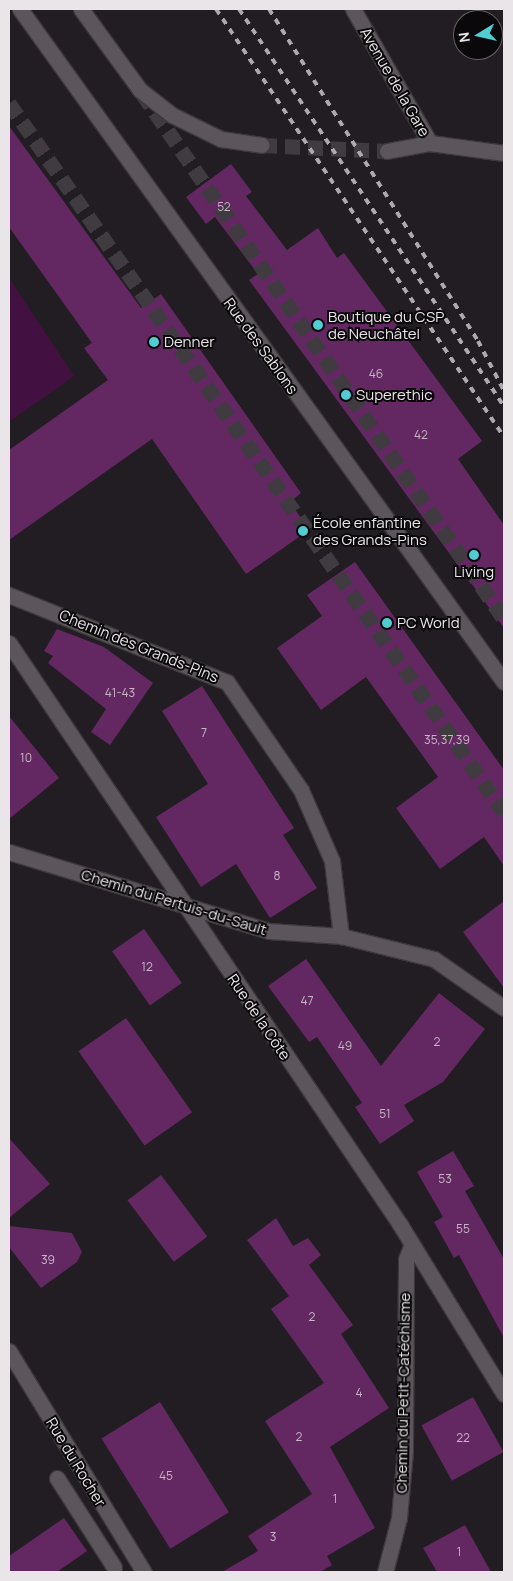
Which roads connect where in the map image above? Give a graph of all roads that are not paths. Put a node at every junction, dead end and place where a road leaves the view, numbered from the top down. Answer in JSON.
{"nodes":[{"id":1,"x":20,"y":9,"type":"edge"},
{"id":2,"x":81,"y":9,"type":"edge"},
{"id":3,"x":353,"y":9,"type":"edge"},
{"id":4,"x":430,"y":144,"type":"junction"},
{"id":5,"x":262,"y":145,"type":"tunnel mouth"},
{"id":6,"x":387,"y":151,"type":"tunnel mouth"},
{"id":7,"x":504,"y":152,"type":"edge"},
{"id":8,"x":9,"y":595,"type":"edge"},
{"id":9,"x":9,"y":643,"type":"edge"},
{"id":10,"x":504,"y":682,"type":"edge"},
{"id":11,"x":9,"y":852,"type":"edge"},
{"id":12,"x":183,"y":904,"type":"junction"},
{"id":13,"x":341,"y":936,"type":"junction"},
{"id":14,"x":504,"y":1008,"type":"edge"},
{"id":15,"x":412,"y":1244,"type":"junction"},
{"id":16,"x":9,"y":1351,"type":"edge"},
{"id":17,"x":504,"y":1394,"type":"edge"},
{"id":18,"x":57,"y":1478,"type":"dead end"},
{"id":19,"x":114,"y":1567,"type":"dead end"},
{"id":20,"x":144,"y":1572,"type":"edge"},
{"id":21,"x":385,"y":1572,"type":"edge"}],
"edges":[{"from":1,"to":10,"type":"street","name":"Rue des Sablons"},
{"from":2,"to":5,"type":"street"},
{"from":3,"to":4,"type":"street","name":"Avenue de la Gare"},
{"from":4,"to":6,"type":"street"},
{"from":4,"to":7,"type":"street","name":"Avenue de la Gare"},
{"from":8,"to":13,"type":"street","name":"Chemin des Grands-Pins"},
{"from":9,"to":12,"type":"street","name":"Rue de la Côte"},
{"from":11,"to":12,"type":"street","name":"Chemin du Pertuis-du-Sault"},
{"from":12,"to":13,"type":"street","name":"Chemin du Pertuis-du-Sault"},
{"from":12,"to":15,"type":"street","name":"Rue de la Côte"},
{"from":13,"to":14,"type":"street","name":"Chemin du Pertuis-du-Sault"},
{"from":15,"to":17,"type":"street","name":"Rue de la Côte"},
{"from":15,"to":21,"type":"street","name":"Chemin du Petit-Catéchisme"},
{"from":16,"to":20,"type":"street","name":"Rue du Rocher"},
{"from":18,"to":19,"type":"street","name":"Rue du Rocher"}]}
